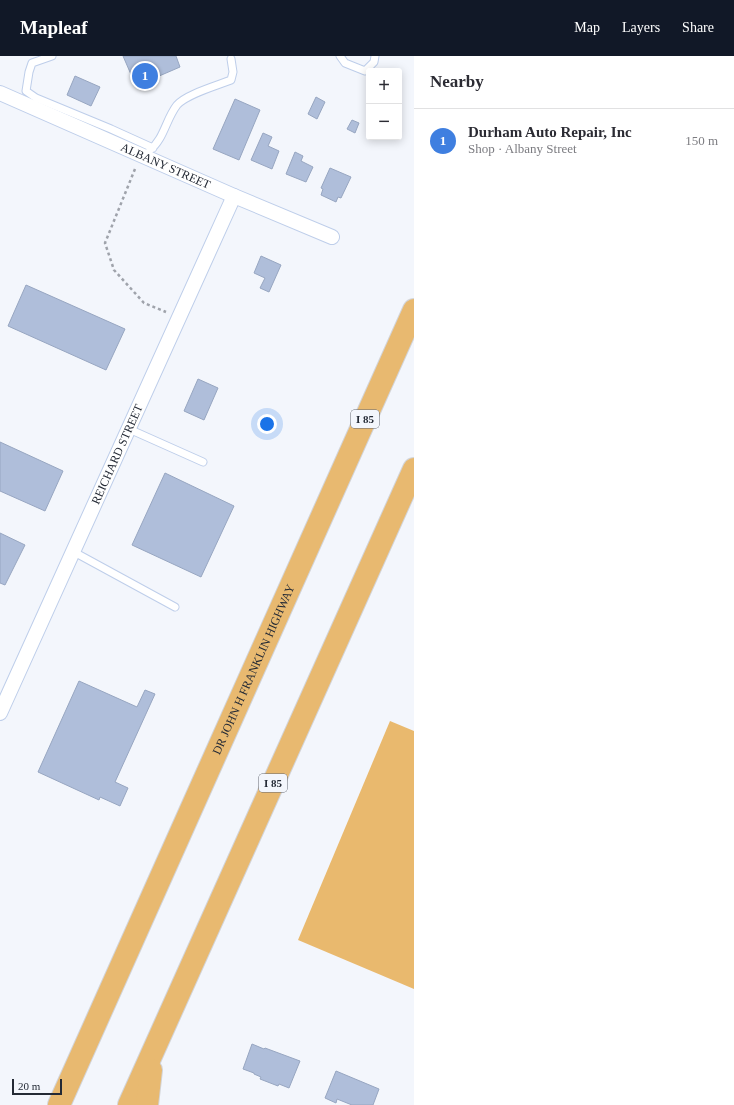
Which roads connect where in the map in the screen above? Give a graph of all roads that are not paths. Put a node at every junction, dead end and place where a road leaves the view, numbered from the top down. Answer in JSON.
{"nodes":[{"id":1,"x":52,"y":56,"type":"edge"},
{"id":2,"x":238,"y":56,"type":"edge"},
{"id":3,"x":340,"y":56,"type":"edge"},
{"id":4,"x":375,"y":56,"type":"edge"},
{"id":5,"x":230,"y":58,"type":"edge"},
{"id":6,"x":0,"y":93,"type":"edge"},
{"id":7,"x":23,"y":97,"type":"junction"},
{"id":8,"x":147,"y":152,"type":"junction"},
{"id":9,"x":234,"y":196,"type":"junction"},
{"id":10,"x":332,"y":237,"type":"dead end"},
{"id":11,"x":413,"y":310,"type":"edge"},
{"id":12,"x":129,"y":429,"type":"junction"},
{"id":13,"x":203,"y":462,"type":"dead end"},
{"id":14,"x":414,"y":469,"type":"edge"},
{"id":15,"x":74,"y":552,"type":"junction"},
{"id":16,"x":174,"y":607,"type":"dead end"},
{"id":17,"x":0,"y":713,"type":"edge"},
{"id":18,"x":93,"y":1029,"type":"junction"},
{"id":19,"x":152,"y":1053,"type":"junction"},
{"id":20,"x":44,"y":1105,"type":"edge"},
{"id":21,"x":59,"y":1105,"type":"edge"},
{"id":22,"x":129,"y":1105,"type":"edge"},
{"id":23,"x":147,"y":1105,"type":"edge"}],
"edges":[{"from":1,"to":7,"type":"lane"},
{"from":2,"to":5,"type":"lane"},
{"from":3,"to":4,"type":"lane"},
{"from":5,"to":8,"type":"lane"},
{"from":6,"to":7,"type":"street","name":"ALBANY STREET"},
{"from":7,"to":8,"type":"street","name":"ALBANY STREET"},
{"from":8,"to":9,"type":"street","name":"ALBANY STREET"},
{"from":9,"to":10,"type":"street","name":"ALBANY STREET"},
{"from":9,"to":12,"type":"street","name":"REICHARD STREET"},
{"from":11,"to":18,"type":"highway","name":"DR JOHN H FRANKLIN HIGHWAY","number":"I 85"},
{"from":12,"to":13,"type":"lane"},
{"from":12,"to":15,"type":"street","name":"REICHARD STREET"},
{"from":14,"to":19,"type":"highway","number":"I 85"},
{"from":15,"to":16,"type":"lane"},
{"from":15,"to":17,"type":"street","name":"REICHARD STREET"},
{"from":18,"to":20,"type":"highway"},
{"from":18,"to":21,"type":"highway","number":"I 85"},
{"from":19,"to":22,"type":"highway","number":"I 85"},
{"from":19,"to":23,"type":"highway"}]}
